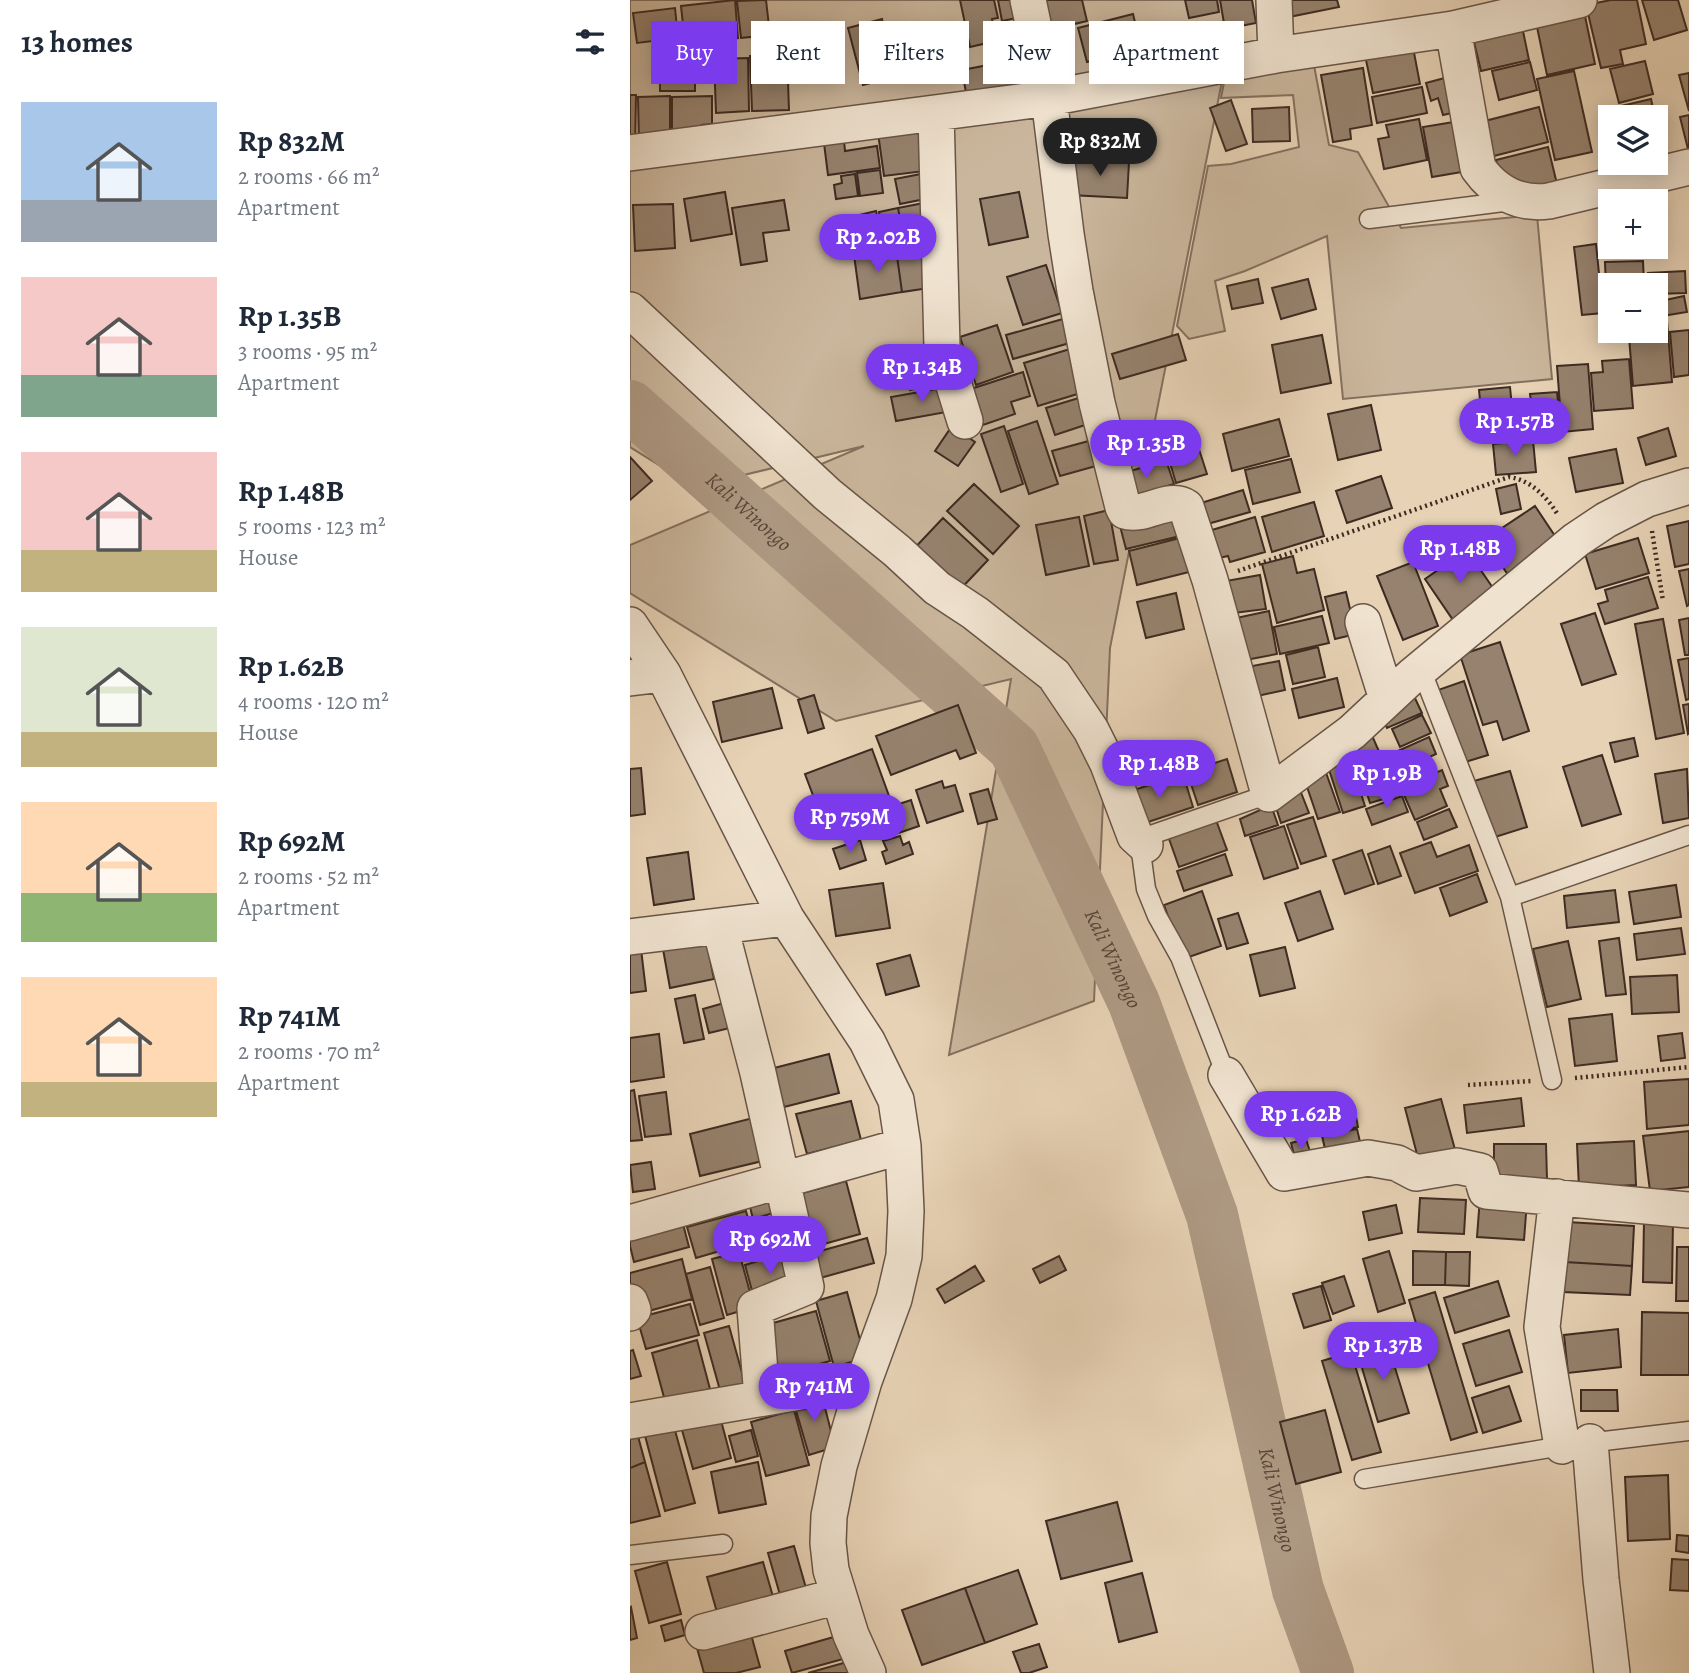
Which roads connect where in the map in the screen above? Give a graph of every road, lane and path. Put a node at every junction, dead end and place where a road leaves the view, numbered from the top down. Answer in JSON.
{"nodes":[{"id":1,"x":1028,"y":0,"type":"edge"},
{"id":2,"x":1274,"y":0,"type":"edge"},
{"id":3,"x":1579,"y":0,"type":"edge"},
{"id":4,"x":1453,"y":29,"type":"junction"},
{"id":5,"x":1276,"y":55,"type":"junction"},
{"id":6,"x":1049,"y":98,"type":"junction"},
{"id":7,"x":936,"y":113,"type":"junction"},
{"id":8,"x":630,"y":153,"type":"edge"},
{"id":9,"x":1689,"y":167,"type":"edge"},
{"id":10,"x":1522,"y":200,"type":"junction"},
{"id":11,"x":1369,"y":219,"type":"dead end"},
{"id":12,"x":630,"y":310,"type":"edge"},
{"id":13,"x":965,"y":421,"type":"dead end"},
{"id":14,"x":1689,"y":486,"type":"edge"},
{"id":15,"x":1647,"y":499,"type":"junction"},
{"id":16,"x":1576,"y":540,"type":"junction"},
{"id":17,"x":1210,"y":580,"type":"junction"},
{"id":18,"x":1663,"y":601,"type":"dead end"},
{"id":19,"x":1363,"y":622,"type":"dead end"},
{"id":20,"x":630,"y":625,"type":"edge"},
{"id":21,"x":1421,"y":668,"type":"junction"},
{"id":22,"x":647,"y":676,"type":"edge"},
{"id":23,"x":1387,"y":699,"type":"junction"},
{"id":24,"x":1269,"y":794,"type":"junction"},
{"id":25,"x":1689,"y":835,"type":"edge"},
{"id":26,"x":1145,"y":845,"type":"junction"},
{"id":27,"x":1510,"y":897,"type":"junction"},
{"id":28,"x":786,"y":918,"type":"junction"},
{"id":29,"x":720,"y":926,"type":"junction"},
{"id":30,"x":630,"y":937,"type":"edge"},
{"id":31,"x":1689,"y":1067,"type":"edge"},
{"id":32,"x":1226,"y":1075,"type":"joint"},
{"id":33,"x":1552,"y":1080,"type":"junction"},
{"id":34,"x":1468,"y":1084,"type":"dead end"},
{"id":35,"x":903,"y":1146,"type":"junction"},
{"id":36,"x":781,"y":1179,"type":"junction"},
{"id":37,"x":1557,"y":1197,"type":"junction"},
{"id":38,"x":1689,"y":1210,"type":"edge"},
{"id":39,"x":630,"y":1223,"type":"edge"},
{"id":40,"x":630,"y":1301,"type":"edge"},
{"id":41,"x":630,"y":1314,"type":"edge"},
{"id":42,"x":864,"y":1381,"type":"junction"},
{"id":43,"x":762,"y":1398,"type":"junction"},
{"id":44,"x":630,"y":1421,"type":"edge"},
{"id":45,"x":1689,"y":1431,"type":"edge"},
{"id":46,"x":1576,"y":1444,"type":"junction"},
{"id":47,"x":1364,"y":1479,"type":"dead end"},
{"id":48,"x":723,"y":1544,"type":"dead end"},
{"id":49,"x":630,"y":1555,"type":"edge"},
{"id":50,"x":838,"y":1596,"type":"junction"},
{"id":51,"x":703,"y":1632,"type":"dead end"},
{"id":52,"x":868,"y":1673,"type":"edge"},
{"id":53,"x":1612,"y":1673,"type":"edge"}],
"edges":[{"from":1,"to":6,"type":"street"},
{"from":2,"to":5,"type":"street"},
{"from":3,"to":4,"type":"street"},
{"from":4,"to":5,"type":"street"},
{"from":4,"to":10,"type":"street"},
{"from":5,"to":6,"type":"street"},
{"from":6,"to":7,"type":"street"},
{"from":6,"to":17,"type":"street"},
{"from":7,"to":8,"type":"street"},
{"from":7,"to":13,"type":"street"},
{"from":9,"to":10,"type":"street"},
{"from":10,"to":11,"type":"lane"},
{"from":12,"to":26,"type":"street"},
{"from":14,"to":15,"type":"street"},
{"from":15,"to":16,"type":"street"},
{"from":15,"to":18,"type":"path"},
{"from":16,"to":17,"type":"path"},
{"from":16,"to":21,"type":"street"},
{"from":17,"to":24,"type":"street"},
{"from":19,"to":23,"type":"street"},
{"from":20,"to":22,"type":"street"},
{"from":21,"to":23,"type":"street"},
{"from":21,"to":27,"type":"lane"},
{"from":22,"to":28,"type":"street"},
{"from":23,"to":24,"type":"street"},
{"from":24,"to":26,"type":"lane"},
{"from":25,"to":27,"type":"lane"},
{"from":26,"to":32,"type":"lane"},
{"from":27,"to":33,"type":"lane"},
{"from":28,"to":29,"type":"street"},
{"from":28,"to":35,"type":"street"},
{"from":29,"to":30,"type":"street"},
{"from":29,"to":36,"type":"street"},
{"from":31,"to":33,"type":"path"},
{"from":32,"to":37,"type":"street"},
{"from":33,"to":34,"type":"path"},
{"from":35,"to":36,"type":"street"},
{"from":35,"to":42,"type":"street"},
{"from":36,"to":39,"type":"street"},
{"from":36,"to":43,"type":"street"},
{"from":37,"to":38,"type":"street"},
{"from":37,"to":46,"type":"street"},
{"from":40,"to":41,"type":"street"},
{"from":42,"to":43,"type":"street"},
{"from":42,"to":50,"type":"street"},
{"from":43,"to":44,"type":"street"},
{"from":45,"to":46,"type":"lane"},
{"from":46,"to":47,"type":"lane"},
{"from":46,"to":53,"type":"street"},
{"from":48,"to":49,"type":"lane"},
{"from":50,"to":51,"type":"street"},
{"from":50,"to":52,"type":"street"}]}
